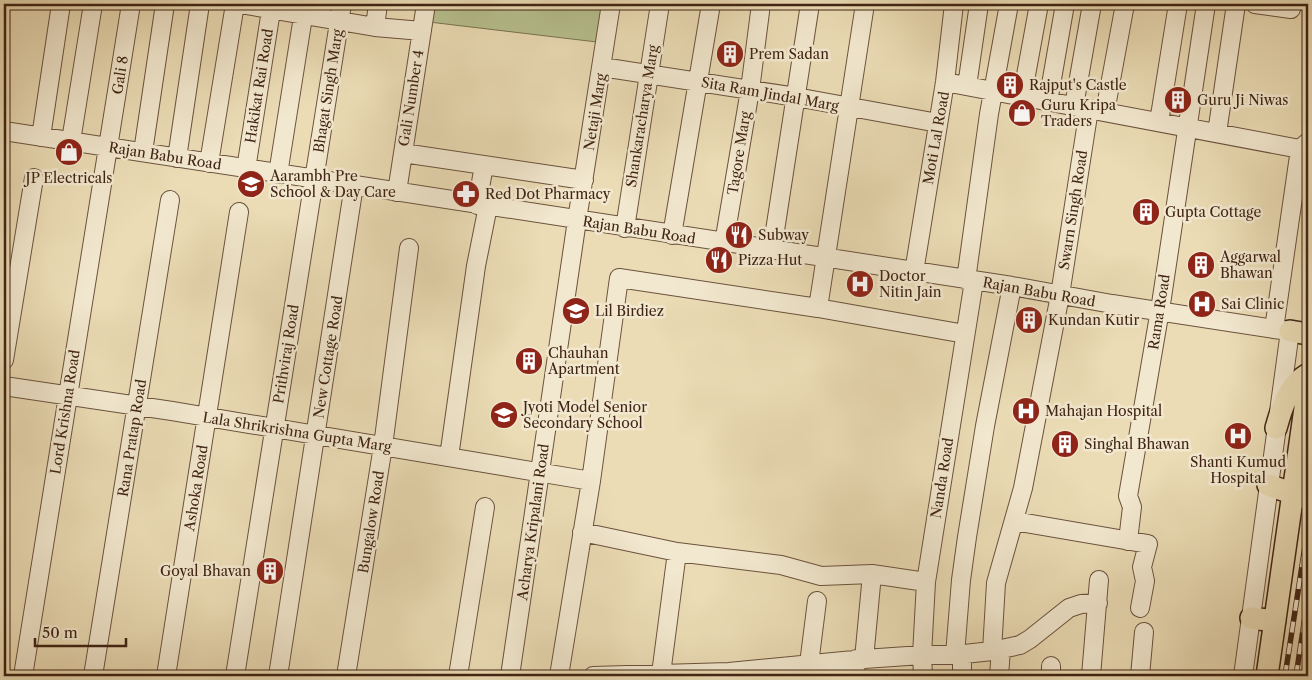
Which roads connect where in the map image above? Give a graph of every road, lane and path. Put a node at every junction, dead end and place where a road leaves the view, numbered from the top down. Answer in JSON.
{"nodes":[{"id":1,"x":61,"y":4,"type":"edge"},
{"id":2,"x":93,"y":4,"type":"edge"},
{"id":3,"x":131,"y":4,"type":"edge"},
{"id":4,"x":165,"y":4,"type":"edge"},
{"id":5,"x":200,"y":4,"type":"edge"},
{"id":6,"x":235,"y":4,"type":"edge"},
{"id":7,"x":240,"y":4,"type":"edge"},
{"id":8,"x":378,"y":4,"type":"edge"},
{"id":9,"x":426,"y":4,"type":"edge"},
{"id":10,"x":611,"y":4,"type":"edge"},
{"id":11,"x":660,"y":4,"type":"edge"},
{"id":12,"x":711,"y":4,"type":"edge"},
{"id":13,"x":761,"y":4,"type":"edge"},
{"id":14,"x":810,"y":4,"type":"edge"},
{"id":15,"x":865,"y":4,"type":"edge"},
{"id":16,"x":954,"y":4,"type":"edge"},
{"id":17,"x":978,"y":4,"type":"edge"},
{"id":18,"x":1009,"y":4,"type":"edge"},
{"id":19,"x":1039,"y":4,"type":"edge"},
{"id":20,"x":1065,"y":4,"type":"edge"},
{"id":21,"x":1092,"y":4,"type":"edge"},
{"id":22,"x":1125,"y":4,"type":"edge"},
{"id":23,"x":1178,"y":4,"type":"edge"},
{"id":24,"x":1206,"y":4,"type":"edge"},
{"id":25,"x":1236,"y":4,"type":"edge"},
{"id":26,"x":1255,"y":4,"type":"edge"},
{"id":27,"x":1292,"y":4,"type":"edge"},
{"id":28,"x":272,"y":6,"type":"edge"},
{"id":29,"x":304,"y":9,"type":"edge"},
{"id":30,"x":340,"y":12,"type":"edge"},
{"id":31,"x":375,"y":27,"type":"junction"},
{"id":32,"x":422,"y":31,"type":"junction"},
{"id":33,"x":602,"y":68,"type":"junction"},
{"id":34,"x":649,"y":75,"type":"junction"},
{"id":35,"x":698,"y":82,"type":"junction"},
{"id":36,"x":945,"y":82,"type":"junction"},
{"id":37,"x":967,"y":86,"type":"junction"},
{"id":38,"x":750,"y":90,"type":"junction"},
{"id":39,"x":994,"y":92,"type":"junction"},
{"id":40,"x":796,"y":97,"type":"junction"},
{"id":41,"x":1022,"y":97,"type":"junction"},
{"id":42,"x":1048,"y":102,"type":"junction"},
{"id":43,"x":849,"y":108,"type":"junction"},
{"id":44,"x":1089,"y":109,"type":"junction"},
{"id":45,"x":1159,"y":122,"type":"junction"},
{"id":46,"x":938,"y":123,"type":"junction"},
{"id":47,"x":1187,"y":128,"type":"junction"},
{"id":48,"x":4,"y":131,"type":"edge"},
{"id":49,"x":1217,"y":133,"type":"junction"},
{"id":50,"x":41,"y":137,"type":"junction"},
{"id":51,"x":71,"y":141,"type":"junction"},
{"id":52,"x":1304,"y":145,"type":"edge"},
{"id":53,"x":108,"y":147,"type":"junction"},
{"id":54,"x":143,"y":152,"type":"junction"},
{"id":55,"x":403,"y":153,"type":"junction"},
{"id":56,"x":177,"y":158,"type":"junction"},
{"id":57,"x":209,"y":163,"type":"junction"},
{"id":58,"x":246,"y":168,"type":"junction"},
{"id":59,"x":483,"y":170,"type":"dead end"},
{"id":60,"x":278,"y":174,"type":"junction"},
{"id":61,"x":34,"y":178,"type":"dead end"},
{"id":62,"x":314,"y":179,"type":"junction"},
{"id":63,"x":584,"y":180,"type":"junction"},
{"id":64,"x":354,"y":185,"type":"junction"},
{"id":65,"x":397,"y":192,"type":"junction"},
{"id":66,"x":170,"y":200,"type":"dead end"},
{"id":67,"x":482,"y":205,"type":"junction"},
{"id":68,"x":240,"y":212,"type":"dead end"},
{"id":69,"x":577,"y":220,"type":"junction"},
{"id":70,"x":624,"y":228,"type":"junction"},
{"id":71,"x":672,"y":235,"type":"junction"},
{"id":72,"x":724,"y":243,"type":"junction"},
{"id":73,"x":409,"y":248,"type":"dead end"},
{"id":74,"x":772,"y":250,"type":"junction"},
{"id":75,"x":826,"y":258,"type":"junction"},
{"id":76,"x":914,"y":272,"type":"junction"},
{"id":77,"x":11,"y":273,"type":"edge"},
{"id":78,"x":970,"y":280,"type":"junction"},
{"id":79,"x":1012,"y":286,"type":"junction"},
{"id":80,"x":1060,"y":295,"type":"junction"},
{"id":81,"x":818,"y":308,"type":"junction"},
{"id":82,"x":1159,"y":311,"type":"junction"},
{"id":83,"x":1291,"y":331,"type":"edge"},
{"id":84,"x":966,"y":334,"type":"junction"},
{"id":85,"x":4,"y":360,"type":"edge"},
{"id":86,"x":1308,"y":374,"type":"edge"},
{"id":87,"x":4,"y":386,"type":"edge"},
{"id":88,"x":1308,"y":387,"type":"edge"},
{"id":89,"x":67,"y":396,"type":"junction"},
{"id":90,"x":137,"y":407,"type":"junction"},
{"id":91,"x":207,"y":418,"type":"junction"},
{"id":92,"x":1276,"y":428,"type":"junction"},
{"id":93,"x":274,"y":430,"type":"junction"},
{"id":94,"x":316,"y":436,"type":"junction"},
{"id":95,"x":383,"y":446,"type":"junction"},
{"id":96,"x":449,"y":457,"type":"junction"},
{"id":97,"x":540,"y":474,"type":"junction"},
{"id":98,"x":590,"y":481,"type":"junction"},
{"id":99,"x":1268,"y":485,"type":"junction"},
{"id":100,"x":1301,"y":497,"type":"edge"},
{"id":101,"x":485,"y":507,"type":"dead end"},
{"id":102,"x":1014,"y":520,"type":"junction"},
{"id":103,"x":582,"y":532,"type":"junction"},
{"id":104,"x":1128,"y":541,"type":"junction"},
{"id":105,"x":678,"y":552,"type":"junction"},
{"id":106,"x":872,"y":574,"type":"junction"},
{"id":107,"x":1098,"y":580,"type":"dead end"},
{"id":108,"x":926,"y":582,"type":"junction"},
{"id":109,"x":817,"y":601,"type":"dead end"},
{"id":110,"x":1098,"y":603,"type":"junction"},
{"id":111,"x":1140,"y":608,"type":"dead end"},
{"id":112,"x":1251,"y":618,"type":"junction"},
{"id":113,"x":1275,"y":621,"type":"junction"},
{"id":114,"x":1144,"y":632,"type":"dead end"},
{"id":115,"x":996,"y":650,"type":"junction"},
{"id":116,"x":959,"y":654,"type":"junction"},
{"id":117,"x":922,"y":655,"type":"junction"},
{"id":118,"x":809,"y":664,"type":"junction"},
{"id":119,"x":858,"y":665,"type":"edge"},
{"id":120,"x":661,"y":674,"type":"junction"},
{"id":121,"x":23,"y":676,"type":"edge"},
{"id":122,"x":93,"y":676,"type":"edge"},
{"id":123,"x":166,"y":676,"type":"edge"},
{"id":124,"x":235,"y":676,"type":"edge"},
{"id":125,"x":278,"y":676,"type":"edge"},
{"id":126,"x":346,"y":676,"type":"edge"},
{"id":127,"x":458,"y":676,"type":"edge"},
{"id":128,"x":510,"y":676,"type":"edge"},
{"id":129,"x":559,"y":676,"type":"edge"},
{"id":130,"x":593,"y":676,"type":"edge"},
{"id":131,"x":923,"y":676,"type":"edge"},
{"id":132,"x":962,"y":676,"type":"edge"},
{"id":133,"x":999,"y":676,"type":"edge"},
{"id":134,"x":1091,"y":676,"type":"edge"},
{"id":135,"x":1140,"y":676,"type":"edge"},
{"id":136,"x":1243,"y":676,"type":"edge"},
{"id":137,"x":1266,"y":676,"type":"edge"}],
"edges":[{"from":1,"to":50,"type":"street"},
{"from":2,"to":51,"type":"street"},
{"from":3,"to":53,"type":"street","name":"Gali 8"},
{"from":4,"to":54,"type":"street"},
{"from":5,"to":56,"type":"street"},
{"from":6,"to":57,"type":"street"},
{"from":7,"to":28,"type":"street"},
{"from":8,"to":31,"type":"street"},
{"from":9,"to":32,"type":"street","name":"Gali Number 4"},
{"from":10,"to":33,"type":"street","name":"Netaji Marg"},
{"from":11,"to":34,"type":"street","name":"Shankaracharya Marg"},
{"from":12,"to":35,"type":"street"},
{"from":13,"to":38,"type":"street","name":"Tagore Marg"},
{"from":14,"to":40,"type":"street"},
{"from":15,"to":43,"type":"street"},
{"from":16,"to":36,"type":"street","name":"Moti Lal Road"},
{"from":17,"to":37,"type":"street"},
{"from":18,"to":39,"type":"street","name":"Nanda Road"},
{"from":19,"to":41,"type":"street"},
{"from":20,"to":42,"type":"street"},
{"from":21,"to":44,"type":"street"},
{"from":22,"to":44,"type":"street"},
{"from":23,"to":45,"type":"street"},
{"from":24,"to":47,"type":"street","name":"Rama Road"},
{"from":25,"to":49,"type":"street"},
{"from":26,"to":27,"type":"street"},
{"from":28,"to":29,"type":"street"},
{"from":28,"to":58,"type":"street","name":"Hakikat Rai Road"},
{"from":29,"to":30,"type":"street"},
{"from":29,"to":60,"type":"street"},
{"from":30,"to":31,"type":"street"},
{"from":30,"to":62,"type":"street","name":"Bhagat Singh Marg"},
{"from":31,"to":32,"type":"street"},
{"from":32,"to":55,"type":"street","name":"Gali Number 4"},
{"from":33,"to":34,"type":"street","name":"Sita Ram Jindal Marg"},
{"from":33,"to":63,"type":"street","name":"Netaji Marg"},
{"from":34,"to":35,"type":"street","name":"Sita Ram Jindal Marg"},
{"from":34,"to":70,"type":"street","name":"Shankaracharya Marg"},
{"from":35,"to":38,"type":"street","name":"Sita Ram Jindal Marg"},
{"from":35,"to":71,"type":"street"},
{"from":36,"to":37,"type":"street"},
{"from":36,"to":46,"type":"street","name":"Moti Lal Road"},
{"from":37,"to":39,"type":"street"},
{"from":38,"to":40,"type":"street","name":"Sita Ram Jindal Marg"},
{"from":38,"to":72,"type":"street","name":"Tagore Marg"},
{"from":39,"to":41,"type":"street"},
{"from":39,"to":78,"type":"street","name":"Nanda Road"},
{"from":40,"to":43,"type":"street","name":"Sita Ram Jindal Marg"},
{"from":40,"to":74,"type":"street"},
{"from":41,"to":42,"type":"street"},
{"from":42,"to":44,"type":"street"},
{"from":43,"to":46,"type":"street","name":"Sita Ram Jindal Marg"},
{"from":43,"to":75,"type":"street"},
{"from":44,"to":45,"type":"street"},
{"from":44,"to":80,"type":"street","name":"Swarn Singh Road"},
{"from":45,"to":47,"type":"street"},
{"from":46,"to":76,"type":"street","name":"Moti Lal Road"},
{"from":47,"to":49,"type":"street"},
{"from":47,"to":82,"type":"street","name":"Rama Road"},
{"from":48,"to":50,"type":"street","name":"Rajan Babu Road"},
{"from":49,"to":52,"type":"street"},
{"from":50,"to":51,"type":"street","name":"Rajan Babu Road"},
{"from":51,"to":53,"type":"street","name":"Rajan Babu Road"},
{"from":52,"to":83,"type":"street"},
{"from":53,"to":54,"type":"street","name":"Rajan Babu Road"},
{"from":53,"to":89,"type":"street","name":"Lord Krishna Road"},
{"from":54,"to":56,"type":"street","name":"Rajan Babu Road"},
{"from":55,"to":63,"type":"street"},
{"from":55,"to":65,"type":"street","name":"Gali Number 4"},
{"from":56,"to":57,"type":"street","name":"Rajan Babu Road"},
{"from":57,"to":58,"type":"street","name":"Rajan Babu Road"},
{"from":58,"to":60,"type":"street","name":"Rajan Babu Road"},
{"from":59,"to":67,"type":"street"},
{"from":60,"to":62,"type":"street","name":"Rajan Babu Road"},
{"from":61,"to":77,"type":"street"},
{"from":62,"to":64,"type":"street","name":"Rajan Babu Road"},
{"from":62,"to":93,"type":"street","name":"Prithviraj Road"},
{"from":63,"to":69,"type":"street","name":"Netaji Marg"},
{"from":64,"to":65,"type":"street","name":"Rajan Babu Road"},
{"from":64,"to":94,"type":"street","name":"New Cottage Road"},
{"from":65,"to":67,"type":"street","name":"Rajan Babu Road"},
{"from":66,"to":90,"type":"street","name":"Rana Pratap Road"},
{"from":67,"to":69,"type":"street","name":"Rajan Babu Road"},
{"from":67,"to":96,"type":"street"},
{"from":68,"to":91,"type":"street","name":"Ashoka Road"},
{"from":69,"to":70,"type":"street","name":"Rajan Babu Road"},
{"from":69,"to":97,"type":"street","name":"Acharya Kripalani Road"},
{"from":70,"to":71,"type":"street","name":"Rajan Babu Road"},
{"from":71,"to":72,"type":"street","name":"Rajan Babu Road"},
{"from":72,"to":74,"type":"street","name":"Rajan Babu Road"},
{"from":73,"to":95,"type":"street","name":"Bungalow Road"},
{"from":74,"to":75,"type":"street","name":"Rajan Babu Road"},
{"from":75,"to":76,"type":"street","name":"Rajan Babu Road"},
{"from":75,"to":81,"type":"street"},
{"from":76,"to":78,"type":"street","name":"Rajan Babu Road"},
{"from":77,"to":85,"type":"street"},
{"from":78,"to":79,"type":"street","name":"Rajan Babu Road"},
{"from":78,"to":84,"type":"street","name":"Nanda Road"},
{"from":79,"to":80,"type":"street","name":"Rajan Babu Road"},
{"from":79,"to":116,"type":"street"},
{"from":80,"to":82,"type":"street","name":"Rajan Babu Road"},
{"from":80,"to":102,"type":"street","name":"Swarn Singh Road"},
{"from":81,"to":84,"type":"street"},
{"from":81,"to":98,"type":"street"},
{"from":82,"to":83,"type":"street","name":"Rajan Babu Road"},
{"from":82,"to":104,"type":"street","name":"Rama Road"},
{"from":83,"to":92,"type":"street"},
{"from":84,"to":108,"type":"street","name":"Nanda Road"},
{"from":86,"to":92,"type":"main road"},
{"from":87,"to":89,"type":"street","name":"Lala Shrikrishna Gupta Marg"},
{"from":88,"to":100,"type":"main road"},
{"from":89,"to":90,"type":"street","name":"Lala Shrikrishna Gupta Marg"},
{"from":89,"to":121,"type":"street","name":"Lord Krishna Road"},
{"from":90,"to":91,"type":"street","name":"Lala Shrikrishna Gupta Marg"},
{"from":90,"to":122,"type":"street","name":"Rana Pratap Road"},
{"from":91,"to":93,"type":"street","name":"Lala Shrikrishna Gupta Marg"},
{"from":91,"to":123,"type":"street","name":"Ashoka Road"},
{"from":92,"to":99,"type":"street"},
{"from":93,"to":94,"type":"street","name":"Lala Shrikrishna Gupta Marg"},
{"from":93,"to":124,"type":"street","name":"Prithviraj Road"},
{"from":94,"to":95,"type":"street","name":"Lala Shrikrishna Gupta Marg"},
{"from":94,"to":125,"type":"street","name":"New Cottage Road"},
{"from":95,"to":96,"type":"street","name":"Lala Shrikrishna Gupta Marg"},
{"from":95,"to":126,"type":"street","name":"Bungalow Road"},
{"from":96,"to":97,"type":"street","name":"Lala Shrikrishna Gupta Marg"},
{"from":97,"to":98,"type":"street","name":"Lala Shrikrishna Gupta Marg"},
{"from":97,"to":128,"type":"street","name":"Acharya Kripalani Road"},
{"from":98,"to":103,"type":"street"},
{"from":99,"to":100,"type":"main road"},
{"from":99,"to":112,"type":"street"},
{"from":100,"to":113,"type":"main road"},
{"from":101,"to":127,"type":"street"},
{"from":102,"to":104,"type":"street"},
{"from":102,"to":115,"type":"street","name":"Swarn Singh Road"},
{"from":103,"to":105,"type":"street"},
{"from":103,"to":129,"type":"street"},
{"from":104,"to":111,"type":"street"},
{"from":105,"to":106,"type":"street"},
{"from":105,"to":120,"type":"street"},
{"from":106,"to":108,"type":"street"},
{"from":106,"to":119,"type":"street"},
{"from":107,"to":110,"type":"street"},
{"from":108,"to":117,"type":"street","name":"Nanda Road"},
{"from":109,"to":118,"type":"street"},
{"from":110,"to":115,"type":"street"},
{"from":110,"to":134,"type":"street"},
{"from":112,"to":113,"type":"main road"},
{"from":112,"to":136,"type":"street"},
{"from":113,"to":137,"type":"main road"},
{"from":114,"to":135,"type":"street"},
{"from":115,"to":116,"type":"street"},
{"from":115,"to":133,"type":"street","name":"Swarn Singh Road"},
{"from":116,"to":117,"type":"street"},
{"from":116,"to":132,"type":"street"},
{"from":117,"to":119,"type":"street"},
{"from":117,"to":131,"type":"street","name":"Nanda Road"},
{"from":118,"to":119,"type":"street"},
{"from":118,"to":120,"type":"street"},
{"from":120,"to":130,"type":"street"}]}
